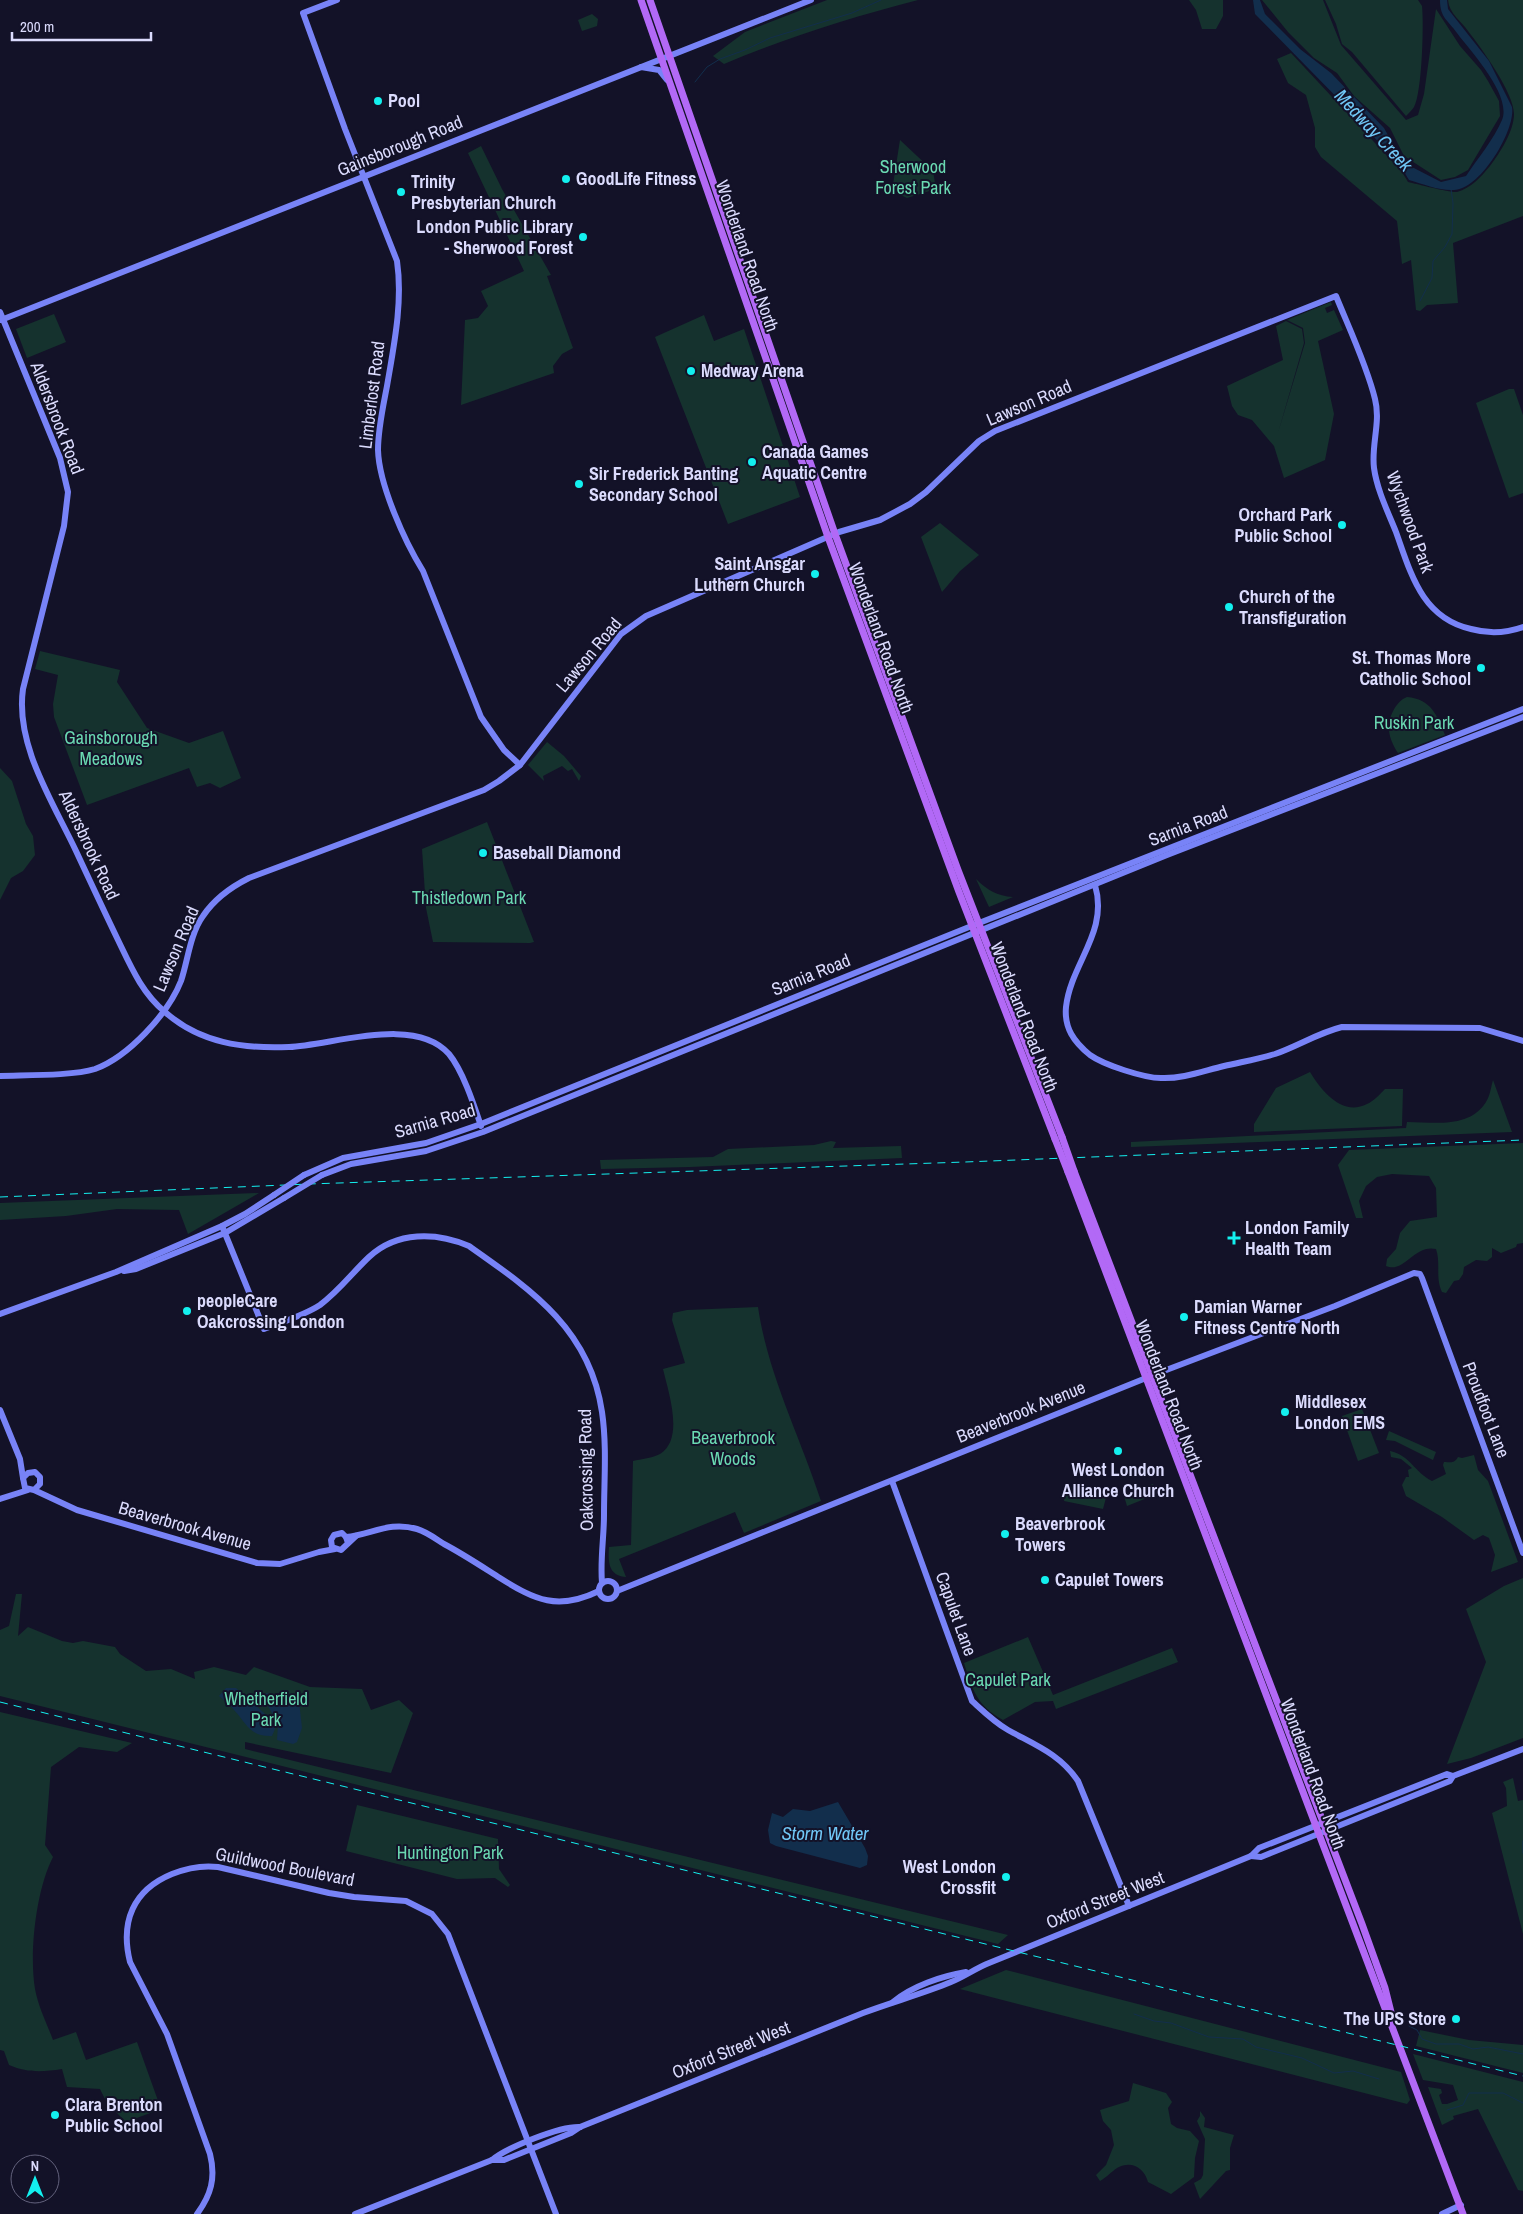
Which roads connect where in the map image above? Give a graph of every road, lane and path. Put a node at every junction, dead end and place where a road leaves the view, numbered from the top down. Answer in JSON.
{"nodes":[{"id":1,"x":337,"y":0,"type":"edge"},
{"id":2,"x":641,"y":0,"type":"edge"},
{"id":3,"x":650,"y":0,"type":"edge"},
{"id":4,"x":811,"y":0,"type":"edge"},
{"id":5,"x":666,"y":56,"type":"junction"},
{"id":6,"x":641,"y":67,"type":"junction"},
{"id":7,"x":671,"y":84,"type":"junction"},
{"id":8,"x":364,"y":177,"type":"junction"},
{"id":9,"x":1336,"y":296,"type":"joint"},
{"id":10,"x":0,"y":312,"type":"edge"},
{"id":11,"x":1,"y":320,"type":"edge"},
{"id":12,"x":831,"y":536,"type":"junction"},
{"id":13,"x":1523,"y":627,"type":"edge"},
{"id":14,"x":1523,"y":709,"type":"edge"},
{"id":15,"x":1523,"y":717,"type":"edge"},
{"id":16,"x":520,"y":764,"type":"junction"},
{"id":17,"x":1095,"y":885,"type":"junction"},
{"id":18,"x":977,"y":927,"type":"junction"},
{"id":19,"x":164,"y":1012,"type":"junction"},
{"id":20,"x":1523,"y":1041,"type":"edge"},
{"id":21,"x":0,"y":1076,"type":"edge"},
{"id":22,"x":480,"y":1124,"type":"junction"},
{"id":23,"x":483,"y":1132,"type":"junction"},
{"id":24,"x":222,"y":1226,"type":"junction"},
{"id":25,"x":225,"y":1233,"type":"junction"},
{"id":26,"x":116,"y":1272,"type":"junction"},
{"id":27,"x":1422,"y":1278,"type":"joint"},
{"id":28,"x":0,"y":1314,"type":"edge"},
{"id":29,"x":1150,"y":1376,"type":"junction"},
{"id":30,"x":0,"y":1410,"type":"edge"},
{"id":31,"x":20,"y":1459,"type":"junction"},
{"id":32,"x":32,"y":1472,"type":"junction"},
{"id":33,"x":22,"y":1480,"type":"junction"},
{"id":34,"x":892,"y":1481,"type":"junction"},
{"id":35,"x":40,"y":1484,"type":"junction"},
{"id":36,"x":31,"y":1490,"type":"junction"},
{"id":37,"x":12,"y":1494,"type":"junction"},
{"id":38,"x":45,"y":1495,"type":"junction"},
{"id":39,"x":0,"y":1499,"type":"edge"},
{"id":40,"x":331,"y":1540,"type":"junction"},
{"id":41,"x":347,"y":1540,"type":"junction"},
{"id":42,"x":335,"y":1549,"type":"junction"},
{"id":43,"x":319,"y":1552,"type":"junction"},
{"id":44,"x":1523,"y":1553,"type":"edge"},
{"id":45,"x":601,"y":1564,"type":"junction"},
{"id":46,"x":602,"y":1583,"type":"junction"},
{"id":47,"x":613,"y":1583,"type":"junction"},
{"id":48,"x":630,"y":1585,"type":"junction"},
{"id":49,"x":617,"y":1591,"type":"junction"},
{"id":50,"x":599,"y":1593,"type":"junction"},
{"id":51,"x":1523,"y":1749,"type":"edge"},
{"id":52,"x":1453,"y":1776,"type":"junction"},
{"id":53,"x":1324,"y":1823,"type":"junction"},
{"id":54,"x":1315,"y":1826,"type":"junction"},
{"id":55,"x":1326,"y":1830,"type":"junction"},
{"id":56,"x":1318,"y":1834,"type":"junction"},
{"id":57,"x":1251,"y":1856,"type":"junction"},
{"id":58,"x":1129,"y":1906,"type":"junction"},
{"id":59,"x":1397,"y":2038,"type":"junction"},
{"id":60,"x":580,"y":2127,"type":"junction"},
{"id":61,"x":529,"y":2142,"type":"junction"},
{"id":62,"x":532,"y":2149,"type":"junction"},
{"id":63,"x":492,"y":2160,"type":"junction"},
{"id":64,"x":1460,"y":2205,"type":"junction"},
{"id":65,"x":197,"y":2214,"type":"edge"},
{"id":66,"x":355,"y":2214,"type":"edge"},
{"id":67,"x":556,"y":2214,"type":"edge"},
{"id":68,"x":1442,"y":2214,"type":"edge"},
{"id":69,"x":1463,"y":2214,"type":"edge"}],
"edges":[{"from":1,"to":8,"type":"street","name":"Limberlost Road"},
{"from":2,"to":5,"type":"main road","name":"Wonderland Road North"},
{"from":3,"to":5,"type":"main road","name":"Wonderland Road North"},
{"from":4,"to":5,"type":"street","name":"Gainsborough Road"},
{"from":5,"to":6,"type":"street","name":"Gainsborough Road"},
{"from":5,"to":7,"type":"main road","name":"Wonderland Road North"},
{"from":5,"to":12,"type":"main road","name":"Wonderland Road North"},
{"from":6,"to":7,"type":"street"},
{"from":6,"to":8,"type":"street","name":"Gainsborough Road"},
{"from":7,"to":12,"type":"main road","name":"Wonderland Road North"},
{"from":8,"to":11,"type":"street","name":"Gainsborough Road"},
{"from":8,"to":16,"type":"street","name":"Limberlost Road"},
{"from":9,"to":12,"type":"street","name":"Lawson Road"},
{"from":9,"to":13,"type":"street","name":"Wychwood Park"},
{"from":10,"to":11,"type":"street","name":"Aldersbrook Road"},
{"from":11,"to":19,"type":"street","name":"Aldersbrook Road"},
{"from":12,"to":16,"type":"street","name":"Lawson Road"},
{"from":12,"to":18,"type":"main road","name":"Wonderland Road North"},
{"from":14,"to":18,"type":"street","name":"Sarnia Road"},
{"from":15,"to":17,"type":"street","name":"Sarnia Road"},
{"from":16,"to":19,"type":"street","name":"Lawson Road"},
{"from":17,"to":18,"type":"street","name":"Sarnia Road"},
{"from":17,"to":20,"type":"street"},
{"from":18,"to":22,"type":"street","name":"Sarnia Road"},
{"from":18,"to":23,"type":"street","name":"Sarnia Road"},
{"from":18,"to":29,"type":"main road","name":"Wonderland Road North","bridge":true},
{"from":19,"to":21,"type":"street","name":"Lawson Road"},
{"from":19,"to":22,"type":"street","name":"Aldersbrook Road"},
{"from":22,"to":23,"type":"street","name":"Aldersbrook Road"},
{"from":22,"to":24,"type":"street","name":"Sarnia Road","bridge":true},
{"from":23,"to":25,"type":"street","name":"Sarnia Road","bridge":true},
{"from":24,"to":25,"type":"street"},
{"from":24,"to":26,"type":"street","name":"Sarnia Road"},
{"from":25,"to":26,"type":"street","name":"Sarnia Road"},
{"from":25,"to":45,"type":"street","name":"Oakcrossing Road"},
{"from":26,"to":28,"type":"street","name":"Sarnia Road"},
{"from":27,"to":29,"type":"street","name":"Beaverbrook Avenue"},
{"from":27,"to":44,"type":"street","name":"Proudfoot Lane"},
{"from":29,"to":34,"type":"street","name":"Beaverbrook Avenue"},
{"from":29,"to":53,"type":"main road","name":"Wonderland Road North"},
{"from":29,"to":54,"type":"main road","name":"Wonderland Road North"},
{"from":30,"to":31,"type":"street"},
{"from":31,"to":32,"type":"street"},
{"from":31,"to":33,"type":"street"},
{"from":32,"to":33,"type":"street"},
{"from":32,"to":35,"type":"street"},
{"from":33,"to":36,"type":"street"},
{"from":33,"to":37,"type":"street"},
{"from":34,"to":48,"type":"street","name":"Beaverbrook Avenue"},
{"from":34,"to":58,"type":"street","name":"Capulet Lane"},
{"from":35,"to":36,"type":"street"},
{"from":35,"to":38,"type":"street"},
{"from":36,"to":37,"type":"street"},
{"from":36,"to":38,"type":"street","name":"Beaverbrook Avenue"},
{"from":37,"to":39,"type":"street"},
{"from":38,"to":43,"type":"street","name":"Beaverbrook Avenue"},
{"from":40,"to":41,"type":"street"},
{"from":40,"to":42,"type":"street"},
{"from":40,"to":43,"type":"street","name":"Beaverbrook Avenue"},
{"from":41,"to":42,"type":"street"},
{"from":41,"to":50,"type":"street"},
{"from":42,"to":43,"type":"street","name":"Beaverbrook Avenue"},
{"from":45,"to":46,"type":"street","name":"Oakcrossing Road"},
{"from":45,"to":47,"type":"street"},
{"from":46,"to":47,"type":"street"},
{"from":46,"to":50,"type":"street"},
{"from":47,"to":48,"type":"street","name":"Beaverbrook Avenue"},
{"from":47,"to":49,"type":"street"},
{"from":48,"to":49,"type":"street","name":"Beaverbrook Avenue"},
{"from":49,"to":50,"type":"street"},
{"from":51,"to":52,"type":"street","name":"Oxford Street West"},
{"from":52,"to":53,"type":"street","name":"Oxford Street West"},
{"from":52,"to":55,"type":"street","name":"Oxford Street West"},
{"from":53,"to":54,"type":"street","name":"Oxford Street West"},
{"from":53,"to":55,"type":"main road","name":"Wonderland Road North"},
{"from":54,"to":56,"type":"main road","name":"Wonderland Road North"},
{"from":54,"to":57,"type":"street","name":"Oxford Street West"},
{"from":55,"to":56,"type":"street","name":"Oxford Street West"},
{"from":55,"to":59,"type":"main road","name":"Wonderland Road North"},
{"from":56,"to":57,"type":"street","name":"Oxford Street West"},
{"from":56,"to":59,"type":"main road","name":"Wonderland Road North"},
{"from":57,"to":58,"type":"street","name":"Oxford Street West"},
{"from":58,"to":60,"type":"street","name":"Oxford Street West"},
{"from":59,"to":64,"type":"main road","name":"Wonderland Road North"},
{"from":60,"to":61,"type":"street","name":"Oxford Street West"},
{"from":60,"to":62,"type":"street","name":"Oxford Street West"},
{"from":61,"to":62,"type":"street","name":"Guildwood Boulevard"},
{"from":61,"to":63,"type":"street","name":"Oxford Street West"},
{"from":61,"to":65,"type":"street","name":"Guildwood Boulevard"},
{"from":62,"to":63,"type":"street","name":"Oxford Street West"},
{"from":62,"to":67,"type":"street","name":"Guildwood Boulevard"},
{"from":63,"to":66,"type":"street","name":"Oxford Street West"},
{"from":64,"to":68,"type":"street"},
{"from":64,"to":69,"type":"main road","name":"Wonderland Road North"}]}
